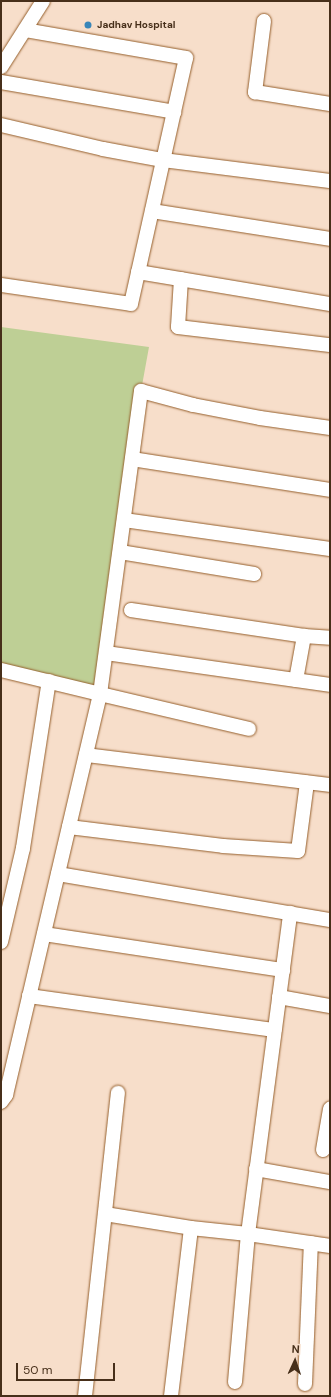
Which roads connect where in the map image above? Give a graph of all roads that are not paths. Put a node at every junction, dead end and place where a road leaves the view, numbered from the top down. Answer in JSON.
{"nodes":[{"id":1,"x":43,"y":1,"type":"edge"},
{"id":2,"x":264,"y":22,"type":"dead end"},
{"id":3,"x":25,"y":30,"type":"junction"},
{"id":4,"x":3,"y":59,"type":"edge"},
{"id":5,"x":1,"y":82,"type":"edge"},
{"id":6,"x":330,"y":104,"type":"edge"},
{"id":7,"x":174,"y":112,"type":"junction"},
{"id":8,"x":1,"y":125,"type":"edge"},
{"id":9,"x":163,"y":160,"type":"junction"},
{"id":10,"x":330,"y":181,"type":"edge"},
{"id":11,"x":152,"y":211,"type":"junction"},
{"id":12,"x":330,"y":239,"type":"edge"},
{"id":13,"x":138,"y":272,"type":"junction"},
{"id":14,"x":181,"y":279,"type":"junction"},
{"id":15,"x":1,"y":285,"type":"edge"},
{"id":16,"x":330,"y":304,"type":"edge"},
{"id":17,"x":330,"y":345,"type":"edge"},
{"id":18,"x":330,"y":428,"type":"edge"},
{"id":19,"x":132,"y":459,"type":"junction"},
{"id":20,"x":330,"y":490,"type":"edge"},
{"id":21,"x":124,"y":520,"type":"junction"},
{"id":22,"x":330,"y":549,"type":"edge"},
{"id":23,"x":120,"y":552,"type":"junction"},
{"id":24,"x":254,"y":574,"type":"dead end"},
{"id":25,"x":131,"y":610,"type":"dead end"},
{"id":26,"x":304,"y":636,"type":"junction"},
{"id":27,"x":330,"y":638,"type":"edge"},
{"id":28,"x":106,"y":653,"type":"junction"},
{"id":29,"x":1,"y":670,"type":"edge"},
{"id":30,"x":296,"y":680,"type":"junction"},
{"id":31,"x":48,"y":681,"type":"junction"},
{"id":32,"x":330,"y":685,"type":"edge"},
{"id":33,"x":100,"y":694,"type":"junction"},
{"id":34,"x":250,"y":729,"type":"dead end"},
{"id":35,"x":86,"y":755,"type":"junction"},
{"id":36,"x":307,"y":783,"type":"junction"},
{"id":37,"x":330,"y":785,"type":"edge"},
{"id":38,"x":69,"y":827,"type":"junction"},
{"id":39,"x":58,"y":874,"type":"junction"},
{"id":40,"x":290,"y":913,"type":"junction"},
{"id":41,"x":330,"y":920,"type":"edge"},
{"id":42,"x":44,"y":934,"type":"junction"},
{"id":43,"x":1,"y":942,"type":"edge"},
{"id":44,"x":283,"y":970,"type":"junction"},
{"id":45,"x":29,"y":996,"type":"junction"},
{"id":46,"x":279,"y":997,"type":"junction"},
{"id":47,"x":330,"y":1006,"type":"edge"},
{"id":48,"x":275,"y":1030,"type":"junction"},
{"id":49,"x":118,"y":1093,"type":"dead end"},
{"id":50,"x":1,"y":1102,"type":"edge"},
{"id":51,"x":330,"y":1109,"type":"edge"},
{"id":52,"x":323,"y":1150,"type":"dead end"},
{"id":53,"x":256,"y":1169,"type":"junction"},
{"id":54,"x":330,"y":1182,"type":"edge"},
{"id":55,"x":105,"y":1214,"type":"junction"},
{"id":56,"x":191,"y":1228,"type":"junction"},
{"id":57,"x":248,"y":1234,"type":"junction"},
{"id":58,"x":311,"y":1243,"type":"junction"},
{"id":59,"x":330,"y":1246,"type":"edge"},
{"id":60,"x":235,"y":1382,"type":"dead end"},
{"id":61,"x":305,"y":1384,"type":"dead end"},
{"id":62,"x":85,"y":1396,"type":"edge"},
{"id":63,"x":171,"y":1396,"type":"edge"}],
"edges":[{"from":1,"to":3,"type":"street"},
{"from":2,"to":6,"type":"street"},
{"from":3,"to":4,"type":"street"},
{"from":3,"to":7,"type":"street"},
{"from":5,"to":7,"type":"street"},
{"from":7,"to":9,"type":"street"},
{"from":8,"to":9,"type":"street"},
{"from":9,"to":10,"type":"street"},
{"from":9,"to":11,"type":"street"},
{"from":11,"to":12,"type":"street"},
{"from":11,"to":13,"type":"street"},
{"from":13,"to":14,"type":"street"},
{"from":13,"to":15,"type":"street"},
{"from":14,"to":16,"type":"street"},
{"from":14,"to":17,"type":"street"},
{"from":18,"to":19,"type":"street"},
{"from":19,"to":20,"type":"street"},
{"from":19,"to":21,"type":"street"},
{"from":21,"to":22,"type":"street"},
{"from":21,"to":23,"type":"street"},
{"from":23,"to":24,"type":"street"},
{"from":23,"to":28,"type":"street"},
{"from":25,"to":26,"type":"street"},
{"from":26,"to":27,"type":"street"},
{"from":26,"to":30,"type":"street"},
{"from":28,"to":30,"type":"street"},
{"from":28,"to":33,"type":"street"},
{"from":29,"to":31,"type":"street"},
{"from":30,"to":32,"type":"street"},
{"from":31,"to":33,"type":"street"},
{"from":31,"to":43,"type":"street"},
{"from":33,"to":34,"type":"street"},
{"from":33,"to":35,"type":"street"},
{"from":35,"to":36,"type":"street"},
{"from":35,"to":38,"type":"street"},
{"from":36,"to":37,"type":"street"},
{"from":36,"to":38,"type":"street"},
{"from":38,"to":39,"type":"street"},
{"from":39,"to":40,"type":"street"},
{"from":39,"to":42,"type":"street"},
{"from":40,"to":41,"type":"street"},
{"from":40,"to":44,"type":"street"},
{"from":42,"to":44,"type":"street"},
{"from":42,"to":45,"type":"street"},
{"from":44,"to":46,"type":"street"},
{"from":45,"to":48,"type":"street"},
{"from":45,"to":50,"type":"street"},
{"from":46,"to":47,"type":"street"},
{"from":46,"to":48,"type":"street"},
{"from":48,"to":53,"type":"street"},
{"from":49,"to":55,"type":"street"},
{"from":51,"to":52,"type":"street"},
{"from":53,"to":54,"type":"street"},
{"from":53,"to":57,"type":"street"},
{"from":55,"to":56,"type":"street"},
{"from":55,"to":62,"type":"street"},
{"from":56,"to":57,"type":"street"},
{"from":56,"to":63,"type":"street"},
{"from":57,"to":58,"type":"street"},
{"from":57,"to":60,"type":"street"},
{"from":58,"to":59,"type":"street"},
{"from":58,"to":61,"type":"street"}]}
